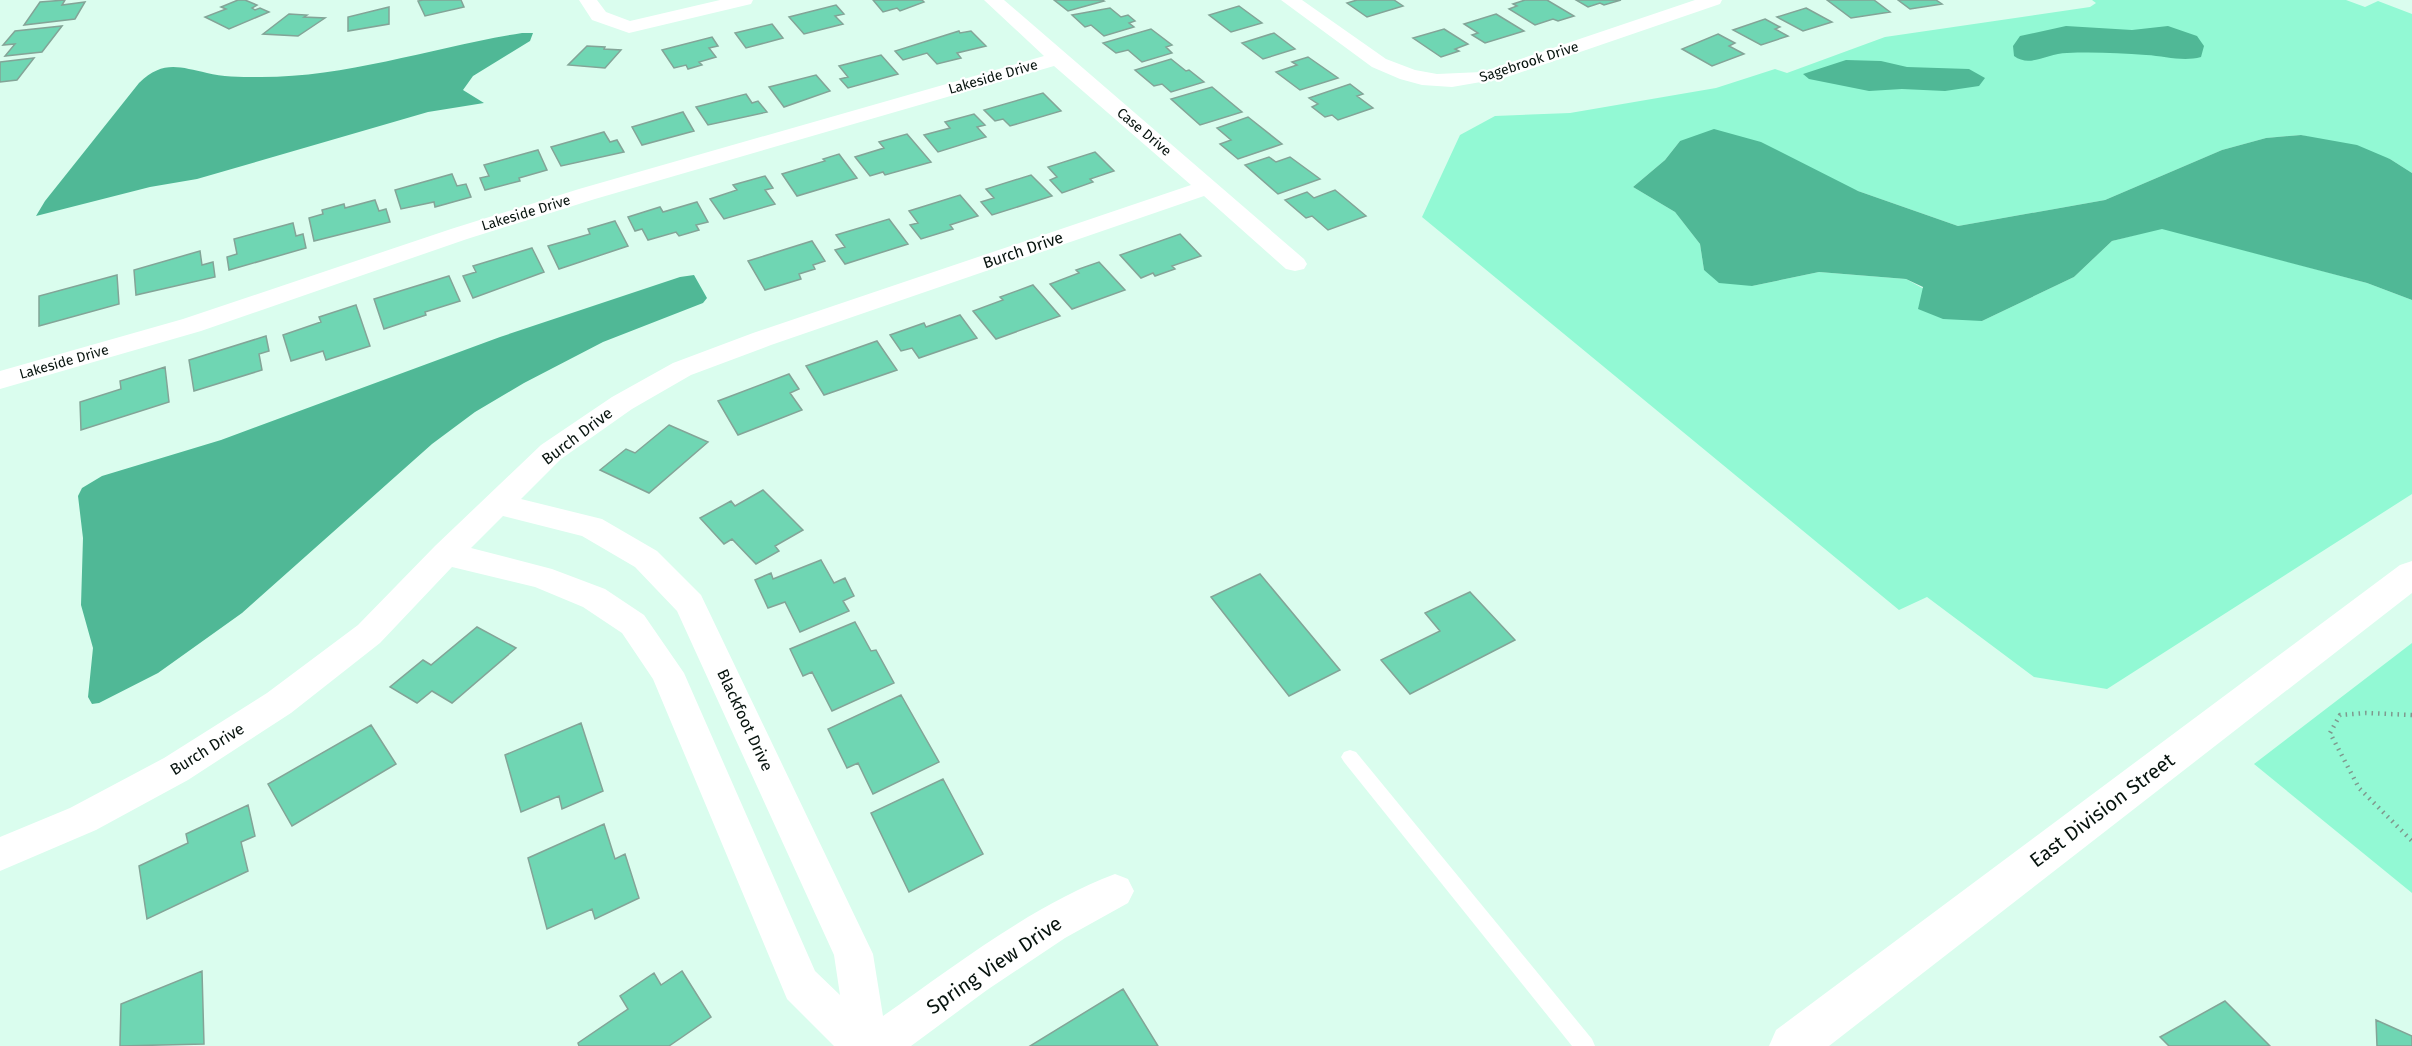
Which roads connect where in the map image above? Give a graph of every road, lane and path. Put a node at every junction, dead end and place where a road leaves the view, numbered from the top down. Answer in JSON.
{"nodes":[{"id":1,"x":588,"y":0,"type":"edge"},
{"id":2,"x":744,"y":0,"type":"edge"},
{"id":3,"x":993,"y":0,"type":"edge"},
{"id":4,"x":1290,"y":0,"type":"edge"},
{"id":5,"x":1713,"y":0,"type":"edge"},
{"id":6,"x":1057,"y":59,"type":"junction"},
{"id":7,"x":1209,"y":187,"type":"junction"},
{"id":8,"x":1295,"y":264,"type":"dead end"},
{"id":9,"x":0,"y":380,"type":"edge"},
{"id":10,"x":498,"y":504,"type":"junction"},
{"id":11,"x":446,"y":554,"type":"junction"},
{"id":12,"x":2412,"y":574,"type":"edge"},
{"id":13,"x":2412,"y":715,"type":"edge"},
{"id":14,"x":1350,"y":757,"type":"dead end"},
{"id":15,"x":2412,"y":841,"type":"edge"},
{"id":16,"x":0,"y":854,"type":"edge"},
{"id":17,"x":1115,"y":891,"type":"dead end"},
{"id":18,"x":863,"y":1046,"type":"edge"},
{"id":19,"x":868,"y":1046,"type":"edge"},
{"id":20,"x":878,"y":1046,"type":"edge"},
{"id":21,"x":1586,"y":1046,"type":"edge"},
{"id":22,"x":1792,"y":1046,"type":"edge"}],
"edges":[{"from":1,"to":2,"type":"street"},
{"from":3,"to":6,"type":"street","name":"Case Drive"},
{"from":4,"to":5,"type":"street","name":"Sagebrook Drive"},
{"from":6,"to":7,"type":"street","name":"Case Drive"},
{"from":6,"to":9,"type":"street","name":"Lakeside Drive"},
{"from":7,"to":8,"type":"street","name":"Case Drive"},
{"from":7,"to":10,"type":"street","name":"Burch Drive"},
{"from":10,"to":11,"type":"street","name":"Burch Drive"},
{"from":10,"to":19,"type":"street","name":"Blackfoot Drive"},
{"from":11,"to":16,"type":"street","name":"Burch Drive"},
{"from":11,"to":18,"type":"street"},
{"from":12,"to":22,"type":"street","name":"East Division Street"},
{"from":13,"to":15,"type":"path"},
{"from":14,"to":21,"type":"lane"},
{"from":17,"to":20,"type":"street","name":"Spring View Drive"}]}
